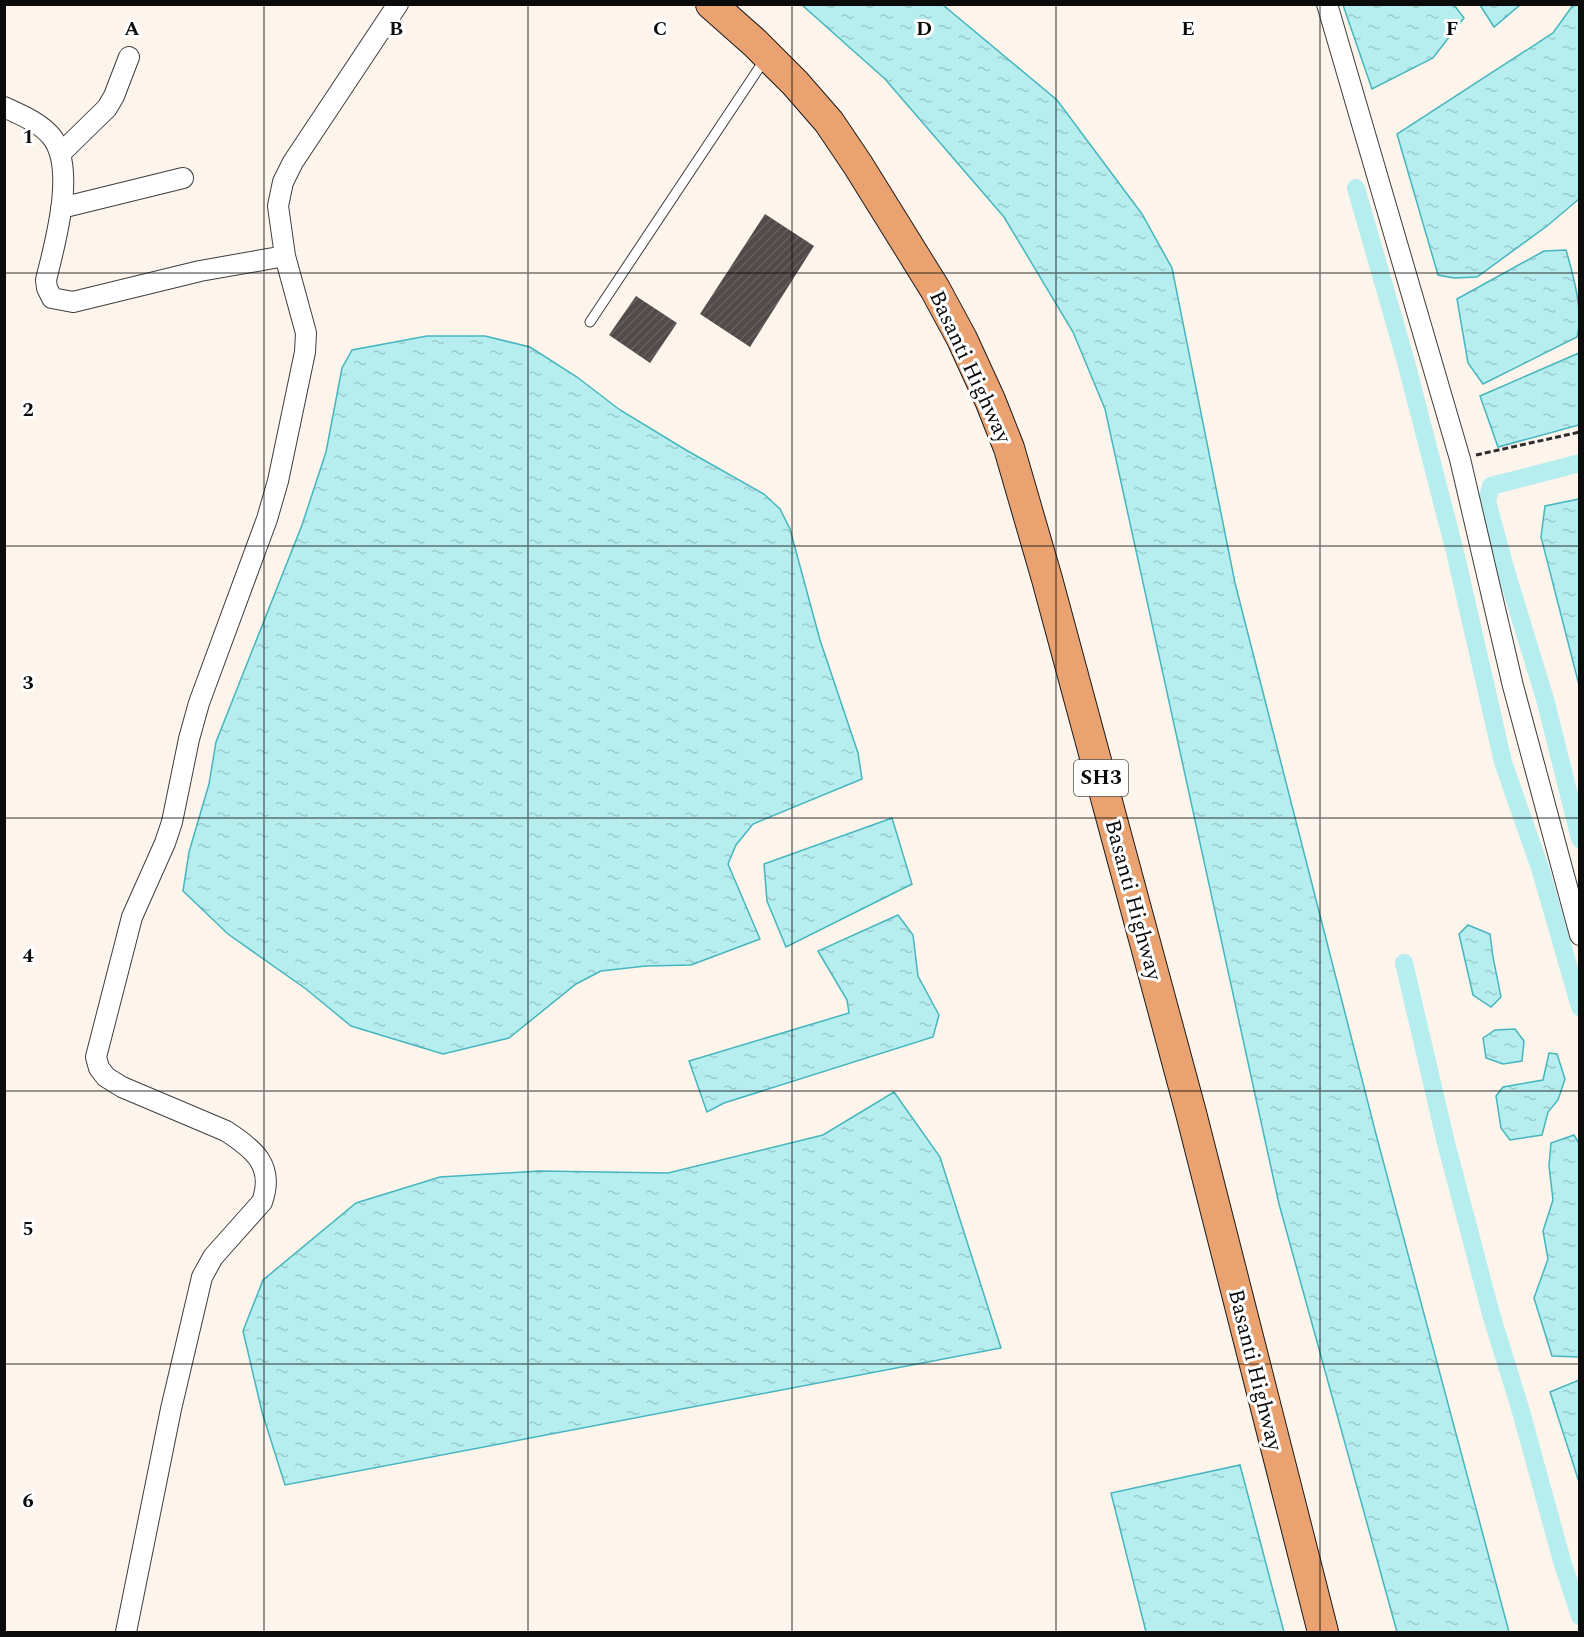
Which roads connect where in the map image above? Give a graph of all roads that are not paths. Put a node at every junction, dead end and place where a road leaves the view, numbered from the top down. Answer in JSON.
{"nodes":[{"id":1,"x":398,"y":4,"type":"edge"},
{"id":2,"x":711,"y":4,"type":"edge"},
{"id":3,"x":1327,"y":4,"type":"edge"},
{"id":4,"x":767,"y":55,"type":"junction"},
{"id":5,"x":129,"y":57,"type":"dead end"},
{"id":6,"x":4,"y":107,"type":"edge"},
{"id":7,"x":61,"y":153,"type":"junction"},
{"id":8,"x":183,"y":178,"type":"dead end"},
{"id":9,"x":61,"y":208,"type":"junction"},
{"id":10,"x":285,"y":256,"type":"junction"},
{"id":11,"x":590,"y":322,"type":"dead end"},
{"id":12,"x":1580,"y":935,"type":"edge"},
{"id":13,"x":126,"y":1632,"type":"edge"},
{"id":14,"x":1323,"y":1632,"type":"edge"}],
"edges":[{"from":1,"to":10,"type":"street"},
{"from":2,"to":4,"type":"main road","name":"Basanti Highway","number":"SH3"},
{"from":3,"to":12,"type":"street"},
{"from":4,"to":11,"type":"lane"},
{"from":4,"to":14,"type":"main road","name":"Basanti Highway","number":"SH3"},
{"from":5,"to":7,"type":"street"},
{"from":6,"to":7,"type":"street"},
{"from":7,"to":9,"type":"street"},
{"from":8,"to":9,"type":"street"},
{"from":9,"to":10,"type":"street"},
{"from":10,"to":13,"type":"street"}]}
